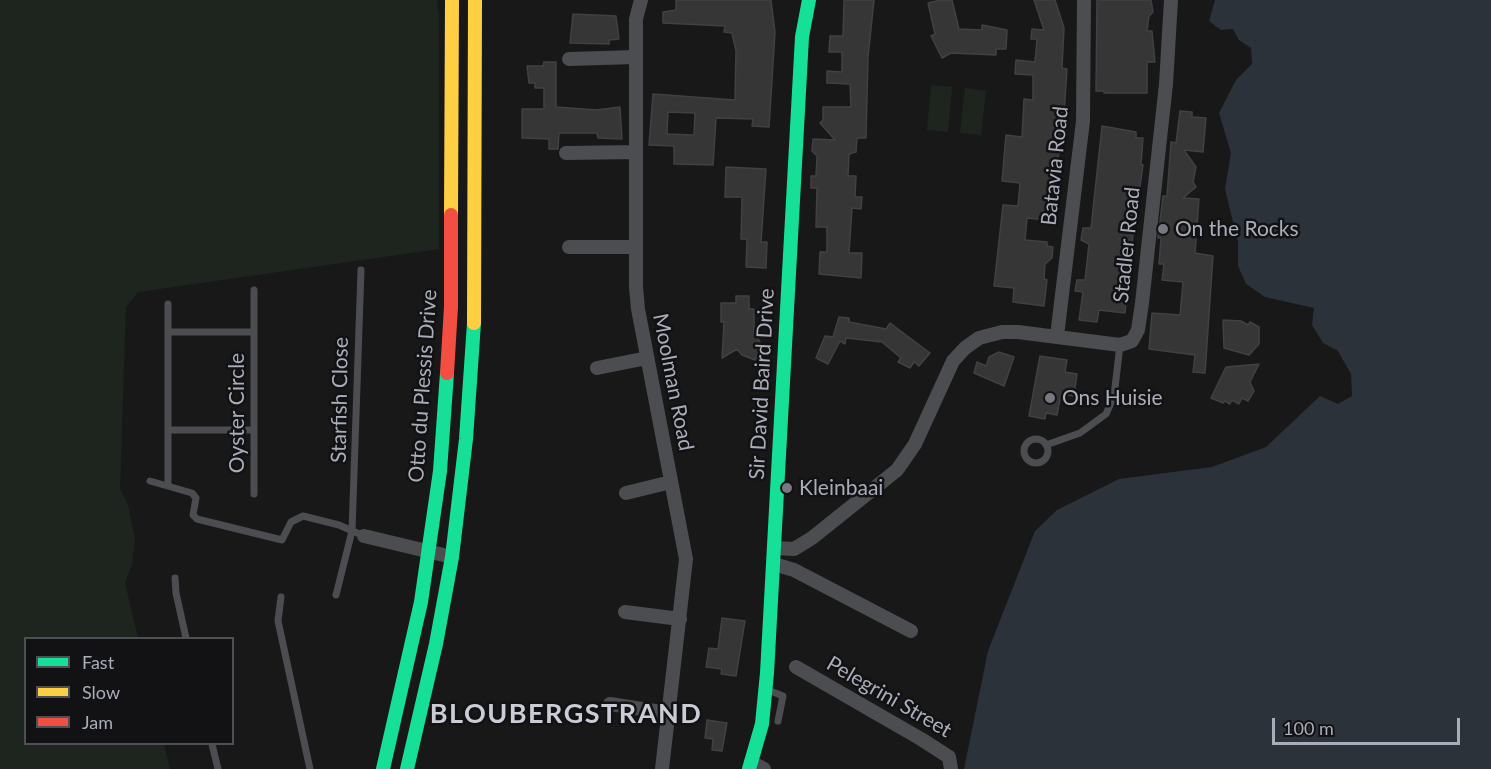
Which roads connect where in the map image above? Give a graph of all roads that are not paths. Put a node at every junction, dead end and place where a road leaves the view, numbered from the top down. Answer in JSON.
{"nodes":[{"id":1,"x":452,"y":0,"type":"edge"},
{"id":2,"x":475,"y":0,"type":"edge"},
{"id":3,"x":640,"y":0,"type":"edge"},
{"id":4,"x":808,"y":0,"type":"edge"},
{"id":5,"x":1084,"y":0,"type":"edge"},
{"id":6,"x":1171,"y":0,"type":"edge"},
{"id":7,"x":635,"y":57,"type":"junction"},
{"id":8,"x":569,"y":59,"type":"dead end"},
{"id":9,"x":636,"y":152,"type":"junction"},
{"id":10,"x":566,"y":153,"type":"dead end"},
{"id":11,"x":452,"y":216,"type":"junction"},
{"id":12,"x":475,"y":216,"type":"junction"},
{"id":13,"x":569,"y":247,"type":"dead end"},
{"id":14,"x":636,"y":247,"type":"junction"},
{"id":15,"x":362,"y":270,"type":"dead end"},
{"id":16,"x":254,"y":290,"type":"dead end"},
{"id":17,"x":168,"y":304,"type":"dead end"},
{"id":18,"x":168,"y":332,"type":"junction"},
{"id":19,"x":253,"y":332,"type":"junction"},
{"id":20,"x":1057,"y":336,"type":"junction"},
{"id":21,"x":1120,"y":345,"type":"junction"},
{"id":22,"x":647,"y":358,"type":"junction"},
{"id":23,"x":597,"y":368,"type":"dead end"},
{"id":24,"x":168,"y":430,"type":"junction"},
{"id":25,"x":253,"y":430,"type":"junction"},
{"id":26,"x":1046,"y":445,"type":"dead end"},
{"id":27,"x":150,"y":481,"type":"dead end"},
{"id":28,"x":671,"y":482,"type":"junction"},
{"id":29,"x":168,"y":485,"type":"junction"},
{"id":30,"x":626,"y":493,"type":"dead end"},
{"id":31,"x":254,"y":494,"type":"dead end"},
{"id":32,"x":358,"y":534,"type":"junction"},
{"id":33,"x":775,"y":548,"type":"junction"},
{"id":34,"x":428,"y":552,"type":"junction"},
{"id":35,"x":452,"y":557,"type":"junction"},
{"id":36,"x":774,"y":564,"type":"junction"},
{"id":37,"x":175,"y":578,"type":"dead end"},
{"id":38,"x":336,"y":595,"type":"dead end"},
{"id":39,"x":281,"y":597,"type":"dead end"},
{"id":40,"x":626,"y":612,"type":"dead end"},
{"id":41,"x":680,"y":619,"type":"junction"},
{"id":42,"x":911,"y":631,"type":"dead end"},
{"id":43,"x":186,"y":637,"type":"edge"},
{"id":44,"x":796,"y":668,"type":"dead end"},
{"id":45,"x":765,"y":689,"type":"junction"},
{"id":46,"x":610,"y":704,"type":"dead end"},
{"id":47,"x":668,"y":712,"type":"junction"},
{"id":48,"x":778,"y":721,"type":"dead end"},
{"id":49,"x":212,"y":745,"type":"edge"},
{"id":50,"x":750,"y":765,"type":"edge"},
{"id":51,"x":218,"y":769,"type":"edge"},
{"id":52,"x":310,"y":769,"type":"edge"},
{"id":53,"x":383,"y":769,"type":"edge"},
{"id":54,"x":407,"y":769,"type":"edge"},
{"id":55,"x":662,"y":769,"type":"edge"},
{"id":56,"x":764,"y":769,"type":"edge"},
{"id":57,"x":951,"y":769,"type":"edge"}],
"edges":[{"from":1,"to":11,"type":"main road","name":"Otto du Plessis Drive"},
{"from":2,"to":12,"type":"main road"},
{"from":3,"to":7,"type":"street","name":"Moolman Road"},
{"from":4,"to":33,"type":"main road","name":"Sir David Baird Drive"},
{"from":5,"to":20,"type":"street","name":"Batavia Road"},
{"from":6,"to":21,"type":"street","name":"Stadler Road"},
{"from":7,"to":8,"type":"street"},
{"from":7,"to":9,"type":"street","name":"Moolman Road"},
{"from":9,"to":10,"type":"street"},
{"from":9,"to":14,"type":"street","name":"Moolman Road"},
{"from":11,"to":12,"type":"main road"},
{"from":11,"to":34,"type":"main road","name":"Otto du Plessis Drive"},
{"from":12,"to":35,"type":"main road"},
{"from":13,"to":14,"type":"street"},
{"from":14,"to":22,"type":"street","name":"Moolman Road"},
{"from":15,"to":32,"type":"lane","name":"Starfish Close"},
{"from":16,"to":19,"type":"lane","name":"Oyster Circle"},
{"from":17,"to":18,"type":"lane"},
{"from":18,"to":19,"type":"lane","name":"Oyster Circle"},
{"from":18,"to":24,"type":"lane"},
{"from":19,"to":25,"type":"lane","name":"Oyster Circle"},
{"from":20,"to":21,"type":"street"},
{"from":20,"to":33,"type":"street"},
{"from":21,"to":26,"type":"lane"},
{"from":22,"to":23,"type":"street"},
{"from":22,"to":28,"type":"street","name":"Moolman Road"},
{"from":24,"to":25,"type":"lane"},
{"from":24,"to":29,"type":"lane"},
{"from":25,"to":31,"type":"lane","name":"Oyster Circle"},
{"from":27,"to":29,"type":"lane"},
{"from":28,"to":30,"type":"street"},
{"from":28,"to":41,"type":"street","name":"Moolman Road"},
{"from":29,"to":32,"type":"lane"},
{"from":32,"to":34,"type":"street"},
{"from":32,"to":38,"type":"lane","name":"Starfish Close"},
{"from":33,"to":36,"type":"main road","name":"Sir David Baird Drive"},
{"from":34,"to":35,"type":"street"},
{"from":34,"to":53,"type":"main road","name":"Otto du Plessis Drive"},
{"from":35,"to":54,"type":"main road"},
{"from":36,"to":42,"type":"street"},
{"from":36,"to":45,"type":"main road","name":"Sir David Baird Drive"},
{"from":37,"to":43,"type":"lane"},
{"from":39,"to":52,"type":"lane"},
{"from":40,"to":41,"type":"street"},
{"from":41,"to":47,"type":"street","name":"Moolman Road"},
{"from":44,"to":57,"type":"street","name":"Pelegrini Street"},
{"from":45,"to":48,"type":"lane"},
{"from":45,"to":50,"type":"main road","name":"Sir David Baird Drive"},
{"from":46,"to":47,"type":"street"},
{"from":47,"to":55,"type":"street","name":"Moolman Road"},
{"from":49,"to":51,"type":"lane"},
{"from":50,"to":56,"type":"street"}]}
